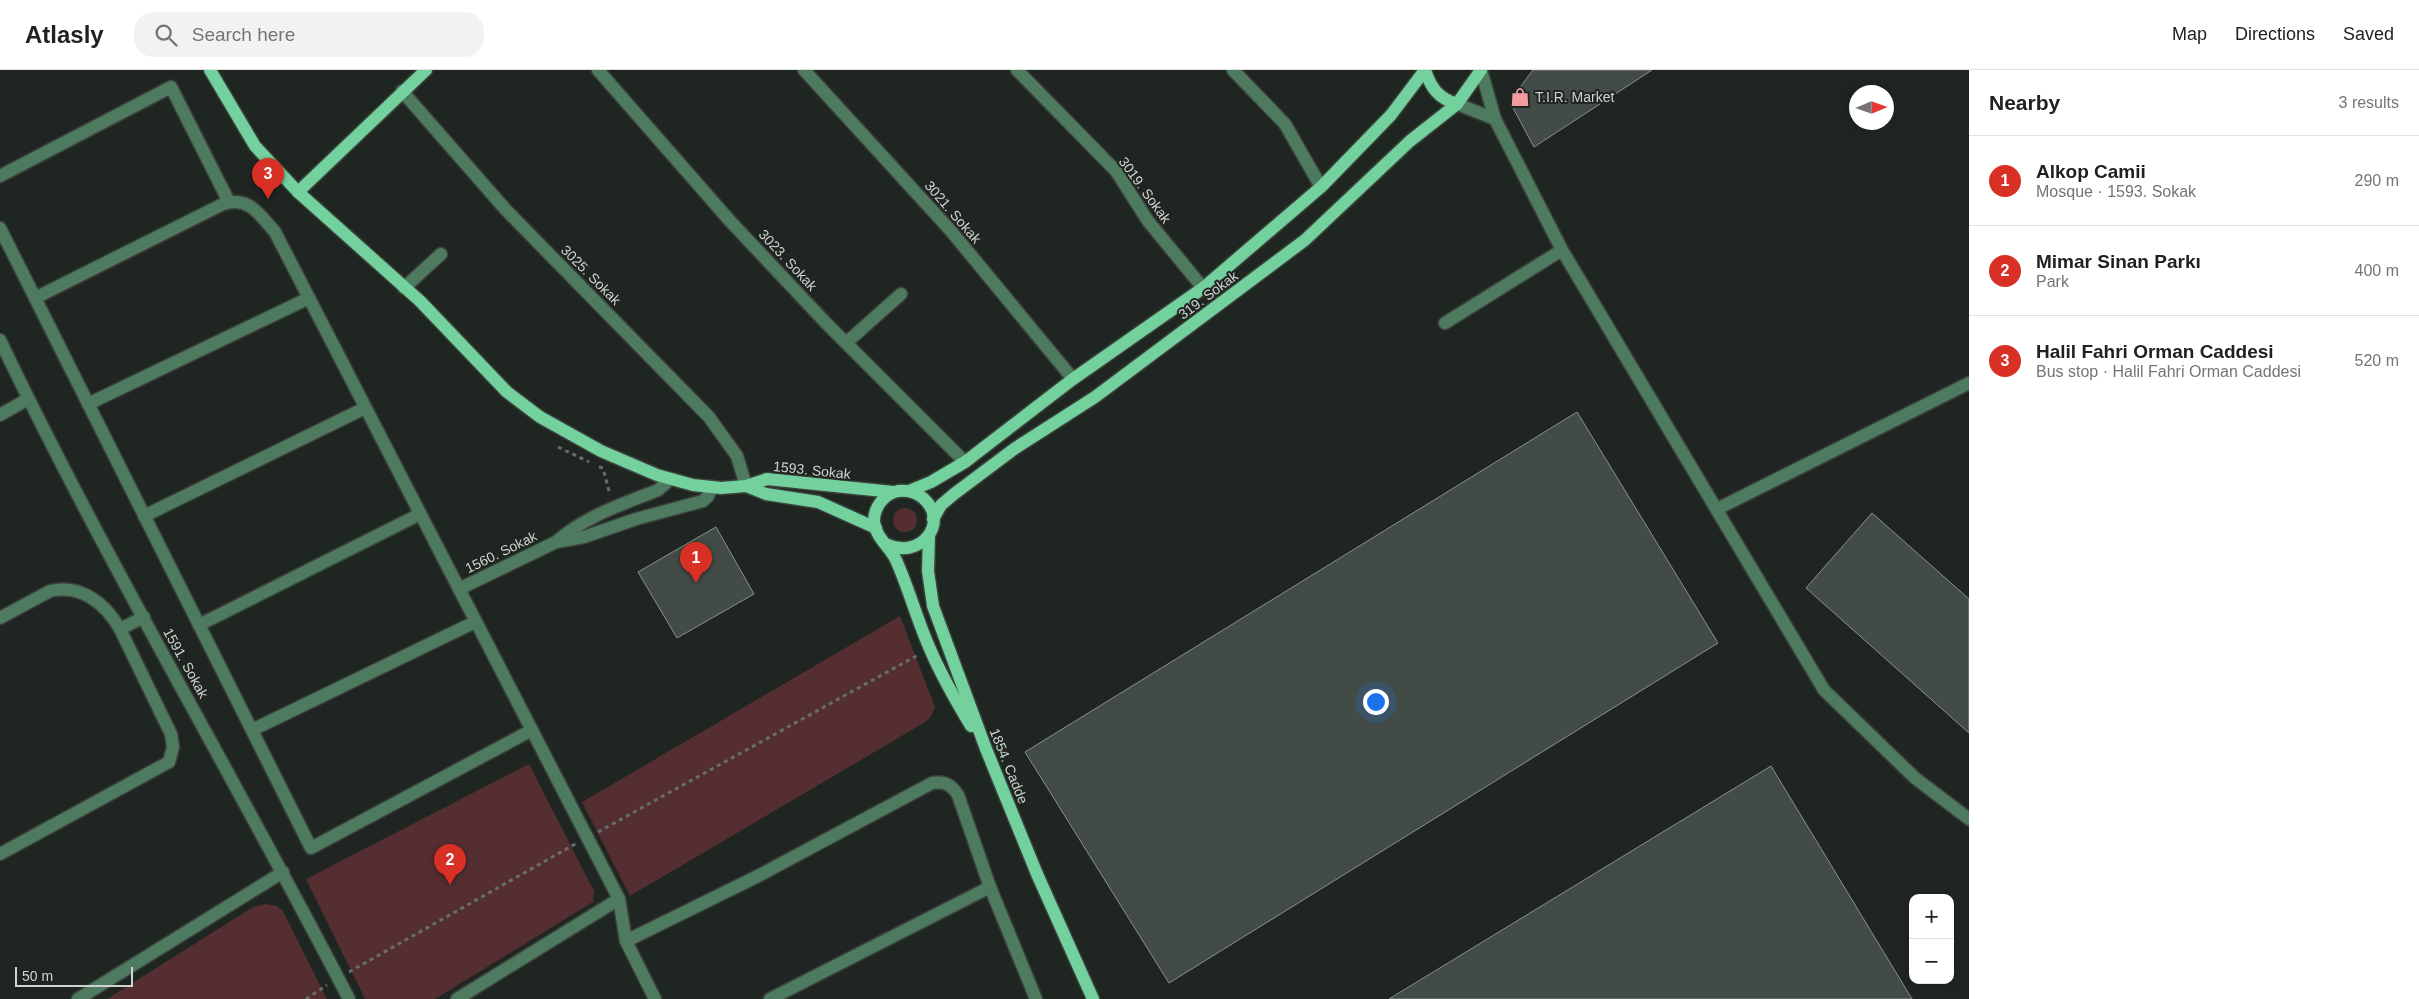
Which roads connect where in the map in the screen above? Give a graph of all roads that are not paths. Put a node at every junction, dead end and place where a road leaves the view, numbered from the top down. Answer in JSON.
{"nodes":[{"id":1,"x":210,"y":70,"type":"edge"},
{"id":2,"x":426,"y":70,"type":"edge"},
{"id":3,"x":598,"y":70,"type":"edge"},
{"id":4,"x":804,"y":70,"type":"edge"},
{"id":5,"x":1017,"y":70,"type":"edge"},
{"id":6,"x":1233,"y":70,"type":"edge"},
{"id":7,"x":1425,"y":70,"type":"edge"},
{"id":8,"x":1481,"y":70,"type":"edge"},
{"id":9,"x":402,"y":91,"type":"junction"},
{"id":10,"x":1457,"y":104,"type":"junction"},
{"id":11,"x":1495,"y":118,"type":"junction"},
{"id":12,"x":0,"y":176,"type":"edge"},
{"id":13,"x":1321,"y":187,"type":"junction"},
{"id":14,"x":298,"y":192,"type":"junction"},
{"id":15,"x":229,"y":202,"type":"junction"},
{"id":16,"x":0,"y":228,"type":"edge"},
{"id":17,"x":1562,"y":250,"type":"junction"},
{"id":18,"x":441,"y":254,"type":"dead end"},
{"id":19,"x":404,"y":288,"type":"junction"},
{"id":20,"x":1203,"y":288,"type":"junction"},
{"id":21,"x":901,"y":294,"type":"dead end"},
{"id":22,"x":35,"y":298,"type":"junction"},
{"id":23,"x":309,"y":298,"type":"junction"},
{"id":24,"x":1445,"y":323,"type":"dead end"},
{"id":25,"x":0,"y":340,"type":"edge"},
{"id":26,"x":846,"y":343,"type":"junction"},
{"id":27,"x":1073,"y":379,"type":"junction"},
{"id":28,"x":1969,"y":383,"type":"edge"},
{"id":29,"x":28,"y":399,"type":"junction"},
{"id":30,"x":88,"y":404,"type":"junction"},
{"id":31,"x":365,"y":408,"type":"junction"},
{"id":32,"x":0,"y":415,"type":"edge"},
{"id":33,"x":965,"y":462,"type":"junction"},
{"id":34,"x":667,"y":478,"type":"junction"},
{"id":35,"x":746,"y":486,"type":"junction"},
{"id":36,"x":712,"y":487,"type":"junction"},
{"id":37,"x":908,"y":491,"type":"junction"},
{"id":38,"x":893,"y":492,"type":"junction"},
{"id":39,"x":626,"y":503,"type":"junction"},
{"id":40,"x":1716,"y":509,"type":"junction"},
{"id":41,"x":420,"y":514,"type":"junction"},
{"id":42,"x":144,"y":516,"type":"junction"},
{"id":43,"x":636,"y":519,"type":"junction"},
{"id":44,"x":933,"y":519,"type":"junction"},
{"id":45,"x":876,"y":528,"type":"junction"},
{"id":46,"x":929,"y":535,"type":"junction"},
{"id":47,"x":556,"y":542,"type":"junction"},
{"id":48,"x":886,"y":544,"type":"junction"},
{"id":49,"x":459,"y":589,"type":"junction"},
{"id":50,"x":144,"y":617,"type":"junction"},
{"id":51,"x":0,"y":618,"type":"edge"},
{"id":52,"x":476,"y":622,"type":"junction"},
{"id":53,"x":199,"y":625,"type":"junction"},
{"id":54,"x":120,"y":629,"type":"junction"},
{"id":55,"x":252,"y":730,"type":"junction"},
{"id":56,"x":532,"y":730,"type":"junction"},
{"id":57,"x":986,"y":749,"type":"junction"},
{"id":58,"x":1969,"y":819,"type":"edge"},
{"id":59,"x":0,"y":854,"type":"edge"},
{"id":60,"x":283,"y":872,"type":"junction"},
{"id":61,"x":990,"y":887,"type":"junction"},
{"id":62,"x":619,"y":899,"type":"junction"},
{"id":63,"x":626,"y":941,"type":"junction"},
{"id":64,"x":78,"y":999,"type":"edge"},
{"id":65,"x":349,"y":999,"type":"edge"},
{"id":66,"x":457,"y":999,"type":"edge"},
{"id":67,"x":655,"y":999,"type":"edge"},
{"id":68,"x":770,"y":999,"type":"edge"},
{"id":69,"x":1036,"y":999,"type":"edge"},
{"id":70,"x":1093,"y":999,"type":"edge"}],
"edges":[{"from":1,"to":14,"type":"main road"},
{"from":2,"to":9,"type":"main road"},
{"from":3,"to":26,"type":"street","name":"3023. Sokak"},
{"from":4,"to":27,"type":"street","name":"3021. Sokak"},
{"from":5,"to":20,"type":"street","name":"3019. Sokak"},
{"from":6,"to":13,"type":"street"},
{"from":7,"to":10,"type":"main road"},
{"from":7,"to":13,"type":"main road","name":"319. Sokak"},
{"from":8,"to":10,"type":"main road","name":"319. Sokak"},
{"from":8,"to":11,"type":"street"},
{"from":9,"to":14,"type":"main road"},
{"from":9,"to":35,"type":"street","name":"3025. Sokak"},
{"from":10,"to":11,"type":"street"},
{"from":10,"to":44,"type":"main road","name":"319. Sokak"},
{"from":11,"to":17,"type":"street"},
{"from":12,"to":15,"type":"street"},
{"from":13,"to":20,"type":"main road","name":"319. Sokak"},
{"from":14,"to":19,"type":"main road"},
{"from":15,"to":22,"type":"street"},
{"from":15,"to":23,"type":"street"},
{"from":16,"to":22,"type":"street"},
{"from":17,"to":24,"type":"street"},
{"from":17,"to":40,"type":"street"},
{"from":18,"to":19,"type":"street"},
{"from":19,"to":34,"type":"main road"},
{"from":20,"to":27,"type":"main road","name":"319. Sokak"},
{"from":21,"to":26,"type":"street"},
{"from":22,"to":30,"type":"street"},
{"from":23,"to":30,"type":"street"},
{"from":23,"to":31,"type":"street"},
{"from":25,"to":29,"type":"street","name":"1591. Sokak"},
{"from":26,"to":33,"type":"street","name":"3023. Sokak"},
{"from":27,"to":33,"type":"main road","name":"319. Sokak"},
{"from":28,"to":40,"type":"street"},
{"from":29,"to":32,"type":"street"},
{"from":29,"to":50,"type":"street","name":"1591. Sokak"},
{"from":30,"to":42,"type":"street"},
{"from":31,"to":41,"type":"street"},
{"from":31,"to":42,"type":"street"},
{"from":33,"to":37,"type":"main road","name":"319. Sokak"},
{"from":34,"to":36,"type":"main road"},
{"from":34,"to":39,"type":"street"},
{"from":35,"to":36,"type":"main road"},
{"from":35,"to":38,"type":"main road","name":"1593. Sokak"},
{"from":35,"to":45,"type":"main road","name":"1593. Sokak"},
{"from":36,"to":43,"type":"street"},
{"from":37,"to":38,"type":"main road"},
{"from":37,"to":44,"type":"main road"},
{"from":38,"to":45,"type":"main road"},
{"from":39,"to":43,"type":"street"},
{"from":39,"to":47,"type":"street"},
{"from":40,"to":58,"type":"street"},
{"from":41,"to":49,"type":"street"},
{"from":41,"to":53,"type":"street"},
{"from":42,"to":53,"type":"street"},
{"from":43,"to":47,"type":"street"},
{"from":44,"to":46,"type":"main road"},
{"from":45,"to":48,"type":"main road"},
{"from":46,"to":48,"type":"main road"},
{"from":46,"to":57,"type":"main road","name":"1854. Cadde"},
{"from":47,"to":49,"type":"street","name":"1560. Sokak"},
{"from":48,"to":57,"type":"main road"},
{"from":49,"to":52,"type":"street"},
{"from":50,"to":54,"type":"street"},
{"from":50,"to":60,"type":"street","name":"1591. Sokak"},
{"from":51,"to":54,"type":"street"},
{"from":52,"to":55,"type":"street"},
{"from":52,"to":56,"type":"street"},
{"from":53,"to":55,"type":"street"},
{"from":54,"to":59,"type":"street"},
{"from":55,"to":56,"type":"street"},
{"from":56,"to":62,"type":"street"},
{"from":57,"to":70,"type":"main road","name":"1854. Cadde"},
{"from":60,"to":64,"type":"street"},
{"from":60,"to":65,"type":"street","name":"1591. Sokak"},
{"from":61,"to":63,"type":"street"},
{"from":61,"to":68,"type":"street"},
{"from":61,"to":69,"type":"street"},
{"from":62,"to":63,"type":"street"},
{"from":62,"to":66,"type":"street"},
{"from":63,"to":67,"type":"street"}]}
